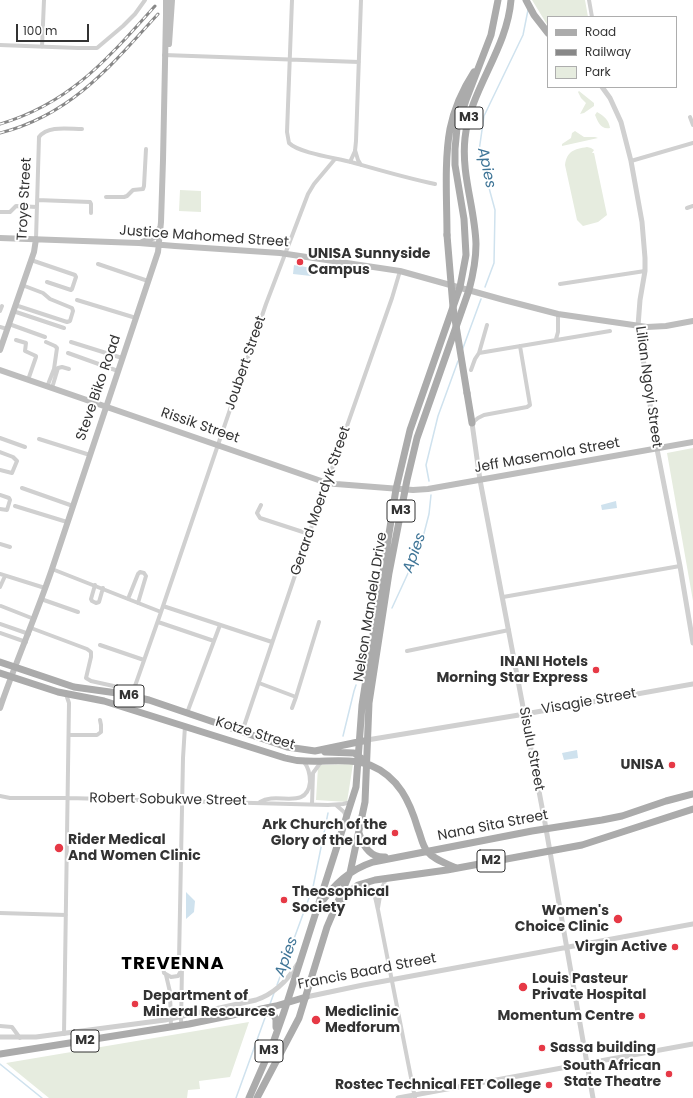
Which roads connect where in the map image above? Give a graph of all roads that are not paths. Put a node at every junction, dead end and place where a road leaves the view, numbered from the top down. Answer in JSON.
{"nodes":[{"id":1,"x":44,"y":0,"type":"edge"},
{"id":2,"x":145,"y":0,"type":"edge"},
{"id":3,"x":166,"y":0,"type":"edge"},
{"id":4,"x":172,"y":0,"type":"edge"},
{"id":5,"x":292,"y":0,"type":"edge"},
{"id":6,"x":361,"y":0,"type":"edge"},
{"id":7,"x":498,"y":0,"type":"edge"},
{"id":8,"x":511,"y":0,"type":"edge"},
{"id":9,"x":526,"y":0,"type":"edge"},
{"id":10,"x":589,"y":0,"type":"edge"},
{"id":11,"x":168,"y":15,"type":"junction"},
{"id":12,"x":592,"y":16,"type":"edge"},
{"id":13,"x":547,"y":32,"type":"edge"},
{"id":14,"x":0,"y":45,"type":"edge"},
{"id":15,"x":42,"y":47,"type":"junction"},
{"id":16,"x":166,"y":55,"type":"junction"},
{"id":17,"x":483,"y":57,"type":"junction"},
{"id":18,"x":289,"y":60,"type":"junction"},
{"id":19,"x":359,"y":62,"type":"junction"},
{"id":20,"x":603,"y":88,"type":"edge"},
{"id":21,"x":690,"y":117,"type":"dead end"},
{"id":22,"x":693,"y":125,"type":"edge"},
{"id":23,"x":82,"y":129,"type":"dead end"},
{"id":24,"x":693,"y":142,"type":"edge"},
{"id":25,"x":355,"y":149,"type":"junction"},
{"id":26,"x":146,"y":150,"type":"dead end"},
{"id":27,"x":335,"y":159,"type":"junction"},
{"id":28,"x":631,"y":161,"type":"junction"},
{"id":29,"x":350,"y":162,"type":"junction"},
{"id":30,"x":361,"y":165,"type":"junction"},
{"id":31,"x":435,"y":184,"type":"dead end"},
{"id":32,"x":106,"y":197,"type":"dead end"},
{"id":33,"x":37,"y":200,"type":"junction"},
{"id":34,"x":693,"y":206,"type":"edge"},
{"id":35,"x":37,"y":207,"type":"junction"},
{"id":36,"x":687,"y":208,"type":"dead end"},
{"id":37,"x":0,"y":212,"type":"edge"},
{"id":38,"x":91,"y":212,"type":"dead end"},
{"id":39,"x":161,"y":222,"type":"junction"},
{"id":40,"x":0,"y":238,"type":"edge"},
{"id":41,"x":36,"y":239,"type":"junction"},
{"id":42,"x":139,"y":243,"type":"junction"},
{"id":43,"x":160,"y":245,"type":"junction"},
{"id":44,"x":285,"y":254,"type":"junction"},
{"id":45,"x":30,"y":260,"type":"junction"},
{"id":46,"x":98,"y":264,"type":"dead end"},
{"id":47,"x":400,"y":271,"type":"junction"},
{"id":48,"x":645,"y":271,"type":"junction"},
{"id":49,"x":148,"y":281,"type":"junction"},
{"id":50,"x":47,"y":282,"type":"dead end"},
{"id":51,"x":560,"y":284,"type":"dead end"},
{"id":52,"x":22,"y":285,"type":"junction"},
{"id":53,"x":460,"y":287,"type":"junction"},
{"id":54,"x":469,"y":290,"type":"junction"},
{"id":55,"x":77,"y":300,"type":"dead end"},
{"id":56,"x":14,"y":308,"type":"junction"},
{"id":57,"x":558,"y":314,"type":"junction"},
{"id":58,"x":136,"y":318,"type":"junction"},
{"id":59,"x":693,"y":321,"type":"edge"},
{"id":60,"x":487,"y":325,"type":"dead end"},
{"id":61,"x":638,"y":326,"type":"junction"},
{"id":62,"x":0,"y":327,"type":"edge"},
{"id":63,"x":8,"y":327,"type":"junction"},
{"id":64,"x":64,"y":328,"type":"dead end"},
{"id":65,"x":610,"y":331,"type":"dead end"},
{"id":66,"x":45,"y":336,"type":"dead end"},
{"id":67,"x":556,"y":339,"type":"junction"},
{"id":68,"x":16,"y":340,"type":"dead end"},
{"id":69,"x":46,"y":342,"type":"dead end"},
{"id":70,"x":71,"y":342,"type":"dead end"},
{"id":71,"x":520,"y":346,"type":"junction"},
{"id":72,"x":0,"y":350,"type":"edge"},
{"id":73,"x":479,"y":352,"type":"junction"},
{"id":74,"x":68,"y":353,"type":"dead end"},
{"id":75,"x":122,"y":358,"type":"junction"},
{"id":76,"x":69,"y":369,"type":"dead end"},
{"id":77,"x":0,"y":370,"type":"edge"},
{"id":78,"x":471,"y":370,"type":"dead end"},
{"id":79,"x":118,"y":371,"type":"junction"},
{"id":80,"x":28,"y":380,"type":"junction"},
{"id":81,"x":50,"y":387,"type":"junction"},
{"id":82,"x":106,"y":406,"type":"junction"},
{"id":83,"x":472,"y":423,"type":"junction"},
{"id":84,"x":0,"y":437,"type":"edge"},
{"id":85,"x":39,"y":439,"type":"dead end"},
{"id":86,"x":18,"y":441,"type":"dead end"},
{"id":87,"x":693,"y":442,"type":"edge"},
{"id":88,"x":218,"y":445,"type":"junction"},
{"id":89,"x":25,"y":446,"type":"dead end"},
{"id":90,"x":657,"y":449,"type":"junction"},
{"id":91,"x":0,"y":452,"type":"edge"},
{"id":92,"x":90,"y":455,"type":"junction"},
{"id":93,"x":0,"y":470,"type":"edge"},
{"id":94,"x":480,"y":480,"type":"junction"},
{"id":95,"x":327,"y":483,"type":"junction"},
{"id":96,"x":22,"y":488,"type":"dead end"},
{"id":97,"x":396,"y":489,"type":"junction"},
{"id":98,"x":405,"y":490,"type":"junction"},
{"id":99,"x":0,"y":495,"type":"edge"},
{"id":100,"x":261,"y":505,"type":"dead end"},
{"id":101,"x":15,"y":506,"type":"dead end"},
{"id":102,"x":73,"y":506,"type":"junction"},
{"id":103,"x":0,"y":509,"type":"edge"},
{"id":104,"x":68,"y":522,"type":"junction"},
{"id":105,"x":309,"y":534,"type":"junction"},
{"id":106,"x":0,"y":544,"type":"edge"},
{"id":107,"x":10,"y":547,"type":"dead end"},
{"id":108,"x":680,"y":566,"type":"junction"},
{"id":109,"x":52,"y":569,"type":"junction"},
{"id":110,"x":0,"y":574,"type":"edge"},
{"id":111,"x":5,"y":576,"type":"junction"},
{"id":112,"x":95,"y":585,"type":"junction"},
{"id":113,"x":0,"y":587,"type":"edge"},
{"id":114,"x":45,"y":588,"type":"junction"},
{"id":115,"x":103,"y":588,"type":"junction"},
{"id":116,"x":503,"y":597,"type":"junction"},
{"id":117,"x":128,"y":599,"type":"junction"},
{"id":118,"x":41,"y":600,"type":"junction"},
{"id":119,"x":138,"y":603,"type":"junction"},
{"id":120,"x":1,"y":606,"type":"dead end"},
{"id":121,"x":163,"y":606,"type":"junction"},
{"id":122,"x":78,"y":612,"type":"dead end"},
{"id":123,"x":161,"y":612,"type":"junction"},
{"id":124,"x":691,"y":618,"type":"edge"},
{"id":125,"x":34,"y":619,"type":"junction"},
{"id":126,"x":158,"y":622,"type":"junction"},
{"id":127,"x":319,"y":622,"type":"dead end"},
{"id":128,"x":0,"y":624,"type":"edge"},
{"id":129,"x":220,"y":625,"type":"junction"},
{"id":130,"x":31,"y":628,"type":"junction"},
{"id":131,"x":508,"y":630,"type":"junction"},
{"id":132,"x":0,"y":633,"type":"edge"},
{"id":133,"x":29,"y":634,"type":"junction"},
{"id":134,"x":26,"y":642,"type":"junction"},
{"id":135,"x":214,"y":642,"type":"junction"},
{"id":136,"x":272,"y":642,"type":"junction"},
{"id":137,"x":693,"y":643,"type":"edge"},
{"id":138,"x":100,"y":645,"type":"dead end"},
{"id":139,"x":407,"y":651,"type":"dead end"},
{"id":140,"x":144,"y":660,"type":"junction"},
{"id":141,"x":0,"y":662,"type":"edge"},
{"id":142,"x":15,"y":668,"type":"junction"},
{"id":143,"x":0,"y":673,"type":"edge"},
{"id":144,"x":11,"y":676,"type":"junction"},
{"id":145,"x":259,"y":682,"type":"junction"},
{"id":146,"x":693,"y":684,"type":"edge"},
{"id":147,"x":66,"y":694,"type":"junction"},
{"id":148,"x":76,"y":696,"type":"junction"},
{"id":149,"x":296,"y":696,"type":"junction"},
{"id":150,"x":69,"y":703,"type":"junction"},
{"id":151,"x":0,"y":708,"type":"edge"},
{"id":152,"x":292,"y":708,"type":"dead end"},
{"id":153,"x":187,"y":713,"type":"junction"},
{"id":154,"x":525,"y":714,"type":"junction"},
{"id":155,"x":100,"y":720,"type":"dead end"},
{"id":156,"x":186,"y":726,"type":"junction"},
{"id":157,"x":242,"y":732,"type":"junction"},
{"id":158,"x":69,"y":735,"type":"junction"},
{"id":159,"x":363,"y":741,"type":"junction"},
{"id":160,"x":315,"y":751,"type":"junction"},
{"id":161,"x":358,"y":759,"type":"junction"},
{"id":162,"x":304,"y":761,"type":"junction"},
{"id":163,"x":322,"y":761,"type":"junction"},
{"id":164,"x":366,"y":764,"type":"junction"},
{"id":165,"x":693,"y":794,"type":"edge"},
{"id":166,"x":0,"y":796,"type":"edge"},
{"id":167,"x":68,"y":798,"type":"junction"},
{"id":168,"x":182,"y":801,"type":"junction"},
{"id":169,"x":259,"y":802,"type":"junction"},
{"id":170,"x":351,"y":802,"type":"junction"},
{"id":171,"x":312,"y":804,"type":"junction"},
{"id":172,"x":335,"y":805,"type":"junction"},
{"id":173,"x":693,"y":809,"type":"edge"},
{"id":174,"x":346,"y":818,"type":"junction"},
{"id":175,"x":546,"y":828,"type":"junction"},
{"id":176,"x":359,"y":833,"type":"junction"},
{"id":177,"x":550,"y":851,"type":"junction"},
{"id":178,"x":427,"y":852,"type":"junction"},
{"id":179,"x":409,"y":855,"type":"junction"},
{"id":180,"x":456,"y":868,"type":"junction"},
{"id":181,"x":350,"y":873,"type":"junction"},
{"id":182,"x":386,"y":879,"type":"junction"},
{"id":183,"x":358,"y":885,"type":"junction"},
{"id":184,"x":335,"y":908,"type":"junction"},
{"id":185,"x":378,"y":910,"type":"junction"},
{"id":186,"x":316,"y":911,"type":"junction"},
{"id":187,"x":0,"y":913,"type":"edge"},
{"id":188,"x":66,"y":915,"type":"junction"},
{"id":189,"x":693,"y":924,"type":"edge"},
{"id":190,"x":567,"y":947,"type":"junction"},
{"id":191,"x":179,"y":960,"type":"junction"},
{"id":192,"x":300,"y":961,"type":"junction"},
{"id":193,"x":182,"y":969,"type":"junction"},
{"id":194,"x":166,"y":975,"type":"junction"},
{"id":195,"x":392,"y":980,"type":"junction"},
{"id":196,"x":306,"y":997,"type":"junction"},
{"id":197,"x":287,"y":1002,"type":"junction"},
{"id":198,"x":260,"y":1011,"type":"junction"},
{"id":199,"x":181,"y":1017,"type":"junction"},
{"id":200,"x":170,"y":1019,"type":"junction"},
{"id":201,"x":181,"y":1025,"type":"junction"},
{"id":202,"x":0,"y":1026,"type":"edge"},
{"id":203,"x":171,"y":1027,"type":"junction"},
{"id":204,"x":64,"y":1034,"type":"junction"},
{"id":205,"x":0,"y":1037,"type":"edge"},
{"id":206,"x":20,"y":1038,"type":"junction"},
{"id":207,"x":272,"y":1043,"type":"junction"},
{"id":208,"x":693,"y":1044,"type":"edge"},
{"id":209,"x":0,"y":1054,"type":"edge"},
{"id":210,"x":587,"y":1063,"type":"junction"},
{"id":211,"x":415,"y":1096,"type":"edge"},
{"id":212,"x":249,"y":1098,"type":"edge"},
{"id":213,"x":258,"y":1098,"type":"edge"},
{"id":214,"x":398,"y":1098,"type":"edge"},
{"id":215,"x":593,"y":1098,"type":"edge"}],
"edges":[{"from":1,"to":15,"type":"street"},
{"from":2,"to":15,"type":"street"},
{"from":3,"to":11,"type":"main road","bridge":true},
{"from":4,"to":11,"type":"main road"},
{"from":5,"to":18,"type":"street"},
{"from":6,"to":19,"type":"street"},
{"from":7,"to":17,"type":"main road","name":"Nelson Mandela Drive","number":"M3"},
{"from":8,"to":54,"type":"main road","name":"Nelson Mandela Drive","number":"M3"},
{"from":9,"to":13,"type":"main road"},
{"from":10,"to":12,"type":"street"},
{"from":11,"to":16,"type":"main road","name":"Steve Biko Road"},
{"from":14,"to":15,"type":"street"},
{"from":16,"to":18,"type":"street"},
{"from":16,"to":39,"type":"main road","name":"Steve Biko Road"},
{"from":17,"to":53,"type":"main road","name":"Nelson Mandela Drive","number":"M3"},
{"from":17,"to":83,"type":"main road","bridge":true},
{"from":18,"to":19,"type":"street"},
{"from":18,"to":27,"type":"street"},
{"from":19,"to":25,"type":"street"},
{"from":20,"to":28,"type":"street","name":"Lilian Ngoyi Street"},
{"from":21,"to":22,"type":"street"},
{"from":23,"to":33,"type":"street","name":"Troye Street"},
{"from":24,"to":28,"type":"street"},
{"from":25,"to":29,"type":"street"},
{"from":25,"to":30,"type":"street"},
{"from":26,"to":32,"type":"street"},
{"from":27,"to":29,"type":"street"},
{"from":27,"to":44,"type":"street","name":"Joubert Street"},
{"from":28,"to":48,"type":"street","name":"Lilian Ngoyi Street"},
{"from":29,"to":30,"type":"street"},
{"from":30,"to":31,"type":"street"},
{"from":33,"to":35,"type":"street","name":"Troye Street"},
{"from":33,"to":38,"type":"street"},
{"from":34,"to":36,"type":"street"},
{"from":35,"to":37,"type":"street"},
{"from":35,"to":41,"type":"street","name":"Troye Street"},
{"from":39,"to":42,"type":"main road"},
{"from":39,"to":43,"type":"main road","name":"Steve Biko Road"},
{"from":40,"to":41,"type":"main road","name":"Justice Mahomed Street"},
{"from":41,"to":42,"type":"main road","name":"Justice Mahomed Street"},
{"from":41,"to":45,"type":"main road","name":"Troye Street"},
{"from":42,"to":43,"type":"main road","name":"Justice Mahomed Street"},
{"from":43,"to":44,"type":"main road","name":"Justice Mahomed Street"},
{"from":43,"to":49,"type":"main road","name":"Steve Biko Road"},
{"from":44,"to":47,"type":"main road","name":"Justice Mahomed Street"},
{"from":44,"to":88,"type":"street","name":"Joubert Street"},
{"from":45,"to":50,"type":"street"},
{"from":45,"to":52,"type":"main road","name":"Troye Street"},
{"from":46,"to":49,"type":"street"},
{"from":47,"to":53,"type":"main road","name":"Justice Mahomed Street"},
{"from":47,"to":95,"type":"street","name":"Gerard Moerdyk Street"},
{"from":48,"to":51,"type":"street"},
{"from":48,"to":61,"type":"street","name":"Lilian Ngoyi Street"},
{"from":49,"to":58,"type":"main road","name":"Steve Biko Road"},
{"from":52,"to":56,"type":"main road","name":"Troye Street"},
{"from":52,"to":56,"type":"street"},
{"from":53,"to":54,"type":"main road","name":"Justice Mahomed Street"},
{"from":53,"to":97,"type":"main road","name":"Nelson Mandela Drive","number":"M3"},
{"from":54,"to":57,"type":"main road","name":"Justice Mahomed Street"},
{"from":54,"to":98,"type":"main road","name":"Nelson Mandela Drive","number":"M3"},
{"from":55,"to":58,"type":"street"},
{"from":56,"to":63,"type":"main road","name":"Troye Street"},
{"from":56,"to":64,"type":"street"},
{"from":57,"to":61,"type":"main road","name":"Justice Mahomed Street"},
{"from":57,"to":67,"type":"street"},
{"from":58,"to":75,"type":"main road","name":"Steve Biko Road"},
{"from":59,"to":61,"type":"main road","name":"Justice Mahomed Street"},
{"from":60,"to":73,"type":"street"},
{"from":61,"to":90,"type":"street","name":"Lilian Ngoyi Street"},
{"from":62,"to":63,"type":"street"},
{"from":63,"to":66,"type":"street"},
{"from":63,"to":72,"type":"main road","name":"Troye Street"},
{"from":65,"to":67,"type":"street"},
{"from":67,"to":71,"type":"street"},
{"from":68,"to":80,"type":"street"},
{"from":69,"to":81,"type":"street"},
{"from":70,"to":75,"type":"street"},
{"from":71,"to":73,"type":"street"},
{"from":71,"to":83,"type":"street"},
{"from":73,"to":78,"type":"street"},
{"from":74,"to":79,"type":"street"},
{"from":75,"to":79,"type":"main road","name":"Steve Biko Road"},
{"from":76,"to":81,"type":"street"},
{"from":77,"to":80,"type":"main road","name":"Rissik Street"},
{"from":79,"to":82,"type":"main road","name":"Steve Biko Road"},
{"from":80,"to":81,"type":"main road","name":"Rissik Street"},
{"from":81,"to":82,"type":"main road","name":"Rissik Street"},
{"from":82,"to":88,"type":"main road","name":"Rissik Street"},
{"from":82,"to":92,"type":"main road","name":"Steve Biko Road"},
{"from":83,"to":94,"type":"street","name":"Sisulu Street"},
{"from":84,"to":86,"type":"street"},
{"from":84,"to":89,"type":"street"},
{"from":85,"to":92,"type":"street"},
{"from":87,"to":90,"type":"main road","name":"Jeff Masemola Street"},
{"from":88,"to":95,"type":"main road","name":"Rissik Street"},
{"from":88,"to":121,"type":"street","name":"Joubert Street"},
{"from":90,"to":94,"type":"main road","name":"Jeff Masemola Street"},
{"from":90,"to":108,"type":"street","name":"Lilian Ngoyi Street"},
{"from":91,"to":93,"type":"street"},
{"from":92,"to":102,"type":"main road","name":"Steve Biko Road"},
{"from":94,"to":98,"type":"main road","name":"Jeff Masemola Street"},
{"from":94,"to":116,"type":"street","name":"Sisulu Street"},
{"from":95,"to":97,"type":"main road","name":"Rissik Street"},
{"from":95,"to":105,"type":"street","name":"Gerard Moerdyk Street"},
{"from":96,"to":102,"type":"street"},
{"from":97,"to":98,"type":"main road","name":"Jeff Masemola Street"},
{"from":97,"to":159,"type":"main road","name":"Nelson Mandela Drive","number":"M3"},
{"from":98,"to":159,"type":"main road","name":"Nelson Mandela Drive","number":"M3"},
{"from":99,"to":103,"type":"street"},
{"from":100,"to":105,"type":"street"},
{"from":101,"to":104,"type":"street"},
{"from":102,"to":104,"type":"main road","name":"Steve Biko Road"},
{"from":104,"to":109,"type":"main road","name":"Steve Biko Road"},
{"from":105,"to":136,"type":"street","name":"Gerard Moerdyk Street"},
{"from":106,"to":107,"type":"street"},
{"from":108,"to":116,"type":"street"},
{"from":108,"to":124,"type":"street","name":"Lilian Ngoyi Street"},
{"from":109,"to":112,"type":"street"},
{"from":109,"to":114,"type":"main road","name":"Steve Biko Road"},
{"from":110,"to":111,"type":"street"},
{"from":111,"to":113,"type":"street"},
{"from":111,"to":114,"type":"street"},
{"from":112,"to":115,"type":"street"},
{"from":112,"to":115,"type":"street"},
{"from":114,"to":118,"type":"main road","name":"Steve Biko Road"},
{"from":115,"to":117,"type":"street"},
{"from":116,"to":131,"type":"street","name":"Sisulu Street"},
{"from":117,"to":119,"type":"street"},
{"from":117,"to":119,"type":"street"},
{"from":118,"to":122,"type":"street"},
{"from":118,"to":125,"type":"main road","name":"Steve Biko Road"},
{"from":119,"to":123,"type":"street"},
{"from":120,"to":125,"type":"street"},
{"from":121,"to":123,"type":"street","name":"Joubert Street"},
{"from":121,"to":129,"type":"street"},
{"from":123,"to":126,"type":"street","name":"Joubert Street"},
{"from":124,"to":137,"type":"street","name":"Lilian Ngoyi Street"},
{"from":125,"to":130,"type":"main road","name":"Steve Biko Road"},
{"from":126,"to":135,"type":"street"},
{"from":126,"to":140,"type":"street","name":"Joubert Street"},
{"from":127,"to":149,"type":"street"},
{"from":128,"to":133,"type":"street"},
{"from":129,"to":135,"type":"street"},
{"from":129,"to":136,"type":"street"},
{"from":130,"to":133,"type":"main road","name":"Steve Biko Road"},
{"from":130,"to":140,"type":"street","name":"Joubert Street"},
{"from":131,"to":139,"type":"street"},
{"from":131,"to":154,"type":"street","name":"Sisulu Street"},
{"from":132,"to":134,"type":"street"},
{"from":133,"to":134,"type":"main road","name":"Steve Biko Road"},
{"from":134,"to":142,"type":"main road","name":"Steve Biko Road"},
{"from":135,"to":153,"type":"street"},
{"from":136,"to":145,"type":"street","name":"Gerard Moerdyk Street"},
{"from":138,"to":140,"type":"street"},
{"from":141,"to":142,"type":"main road","name":"Kotze Street","number":"M6"},
{"from":142,"to":144,"type":"main road","name":"Steve Biko Road"},
{"from":142,"to":153,"type":"main road","name":"Kotze Street","number":"M6"},
{"from":143,"to":144,"type":"main road","name":"Kotze Street","number":"M6"},
{"from":144,"to":147,"type":"main road","name":"Kotze Street","number":"M6"},
{"from":144,"to":151,"type":"main road","name":"Steve Biko Road"},
{"from":145,"to":149,"type":"street"},
{"from":145,"to":157,"type":"street","name":"Gerard Moerdyk Street"},
{"from":146,"to":154,"type":"street","name":"Visagie Street"},
{"from":147,"to":148,"type":"main road","name":"Kotze Street","number":"M6"},
{"from":147,"to":150,"type":"street"},
{"from":148,"to":150,"type":"street"},
{"from":148,"to":156,"type":"main road","name":"Kotze Street","number":"M6"},
{"from":149,"to":152,"type":"street"},
{"from":150,"to":158,"type":"street"},
{"from":153,"to":157,"type":"main road","name":"Kotze Street","number":"M6"},
{"from":154,"to":159,"type":"street","name":"Visagie Street"},
{"from":154,"to":175,"type":"street","name":"Sisulu Street"},
{"from":155,"to":158,"type":"street"},
{"from":156,"to":162,"type":"main road","name":"Kotze Street","number":"M6"},
{"from":156,"to":168,"type":"street"},
{"from":157,"to":160,"type":"main road","name":"Kotze Street","number":"M6"},
{"from":158,"to":167,"type":"street"},
{"from":159,"to":160,"type":"main road","name":"Kotze Street","number":"M6"},
{"from":159,"to":161,"type":"main road","name":"Nelson Mandela Drive","number":"M3"},
{"from":159,"to":164,"type":"main road","name":"Nelson Mandela Drive","number":"M3"},
{"from":160,"to":161,"type":"main road"},
{"from":161,"to":163,"type":"main road","name":"Kotze Street","number":"M6"},
{"from":161,"to":164,"type":"main road","name":"Kotze Street","number":"M6"},
{"from":161,"to":170,"type":"main road","name":"Nelson Mandela Drive","number":"M3"},
{"from":162,"to":163,"type":"main road","name":"Kotze Street","number":"M6"},
{"from":162,"to":169,"type":"street"},
{"from":163,"to":171,"type":"street"},
{"from":164,"to":176,"type":"main road","name":"Nelson Mandela Drive","number":"M3"},
{"from":164,"to":178,"type":"main road","name":"Kotze Street","number":"M6"},
{"from":165,"to":175,"type":"main road","name":"Nana Sita Street","number":"M2"},
{"from":166,"to":167,"type":"street","name":"Robert Sobukwe Street"},
{"from":167,"to":168,"type":"street","name":"Robert Sobukwe Street"},
{"from":167,"to":188,"type":"street"},
{"from":168,"to":169,"type":"street","name":"Robert Sobukwe Street"},
{"from":168,"to":191,"type":"street"},
{"from":169,"to":171,"type":"street","name":"Robert Sobukwe Street"},
{"from":170,"to":172,"type":"street","name":"Robert Sobukwe Street"},
{"from":170,"to":174,"type":"main road","name":"Nelson Mandela Drive","number":"M3"},
{"from":171,"to":172,"type":"street","name":"Robert Sobukwe Street"},
{"from":172,"to":174,"type":"street"},
{"from":173,"to":177,"type":"main road","number":"M2"},
{"from":174,"to":186,"type":"main road","name":"Nelson Mandela Drive","number":"M3"},
{"from":175,"to":177,"type":"street","name":"Sisulu Street"},
{"from":175,"to":178,"type":"main road","name":"Nana Sita Street","number":"M2"},
{"from":176,"to":179,"type":"main road"},
{"from":176,"to":181,"type":"main road","name":"Nelson Mandela Drive","number":"M3"},
{"from":177,"to":180,"type":"main road","number":"M2"},
{"from":177,"to":190,"type":"street","name":"Sisulu Street"},
{"from":178,"to":179,"type":"main road","name":"Nana Sita Street","number":"M2"},
{"from":178,"to":180,"type":"main road"},
{"from":179,"to":181,"type":"main road","name":"Nana Sita Street","number":"M2"},
{"from":180,"to":182,"type":"main road","number":"M2"},
{"from":181,"to":184,"type":"main road","name":"Nelson Mandela Drive","number":"M3"},
{"from":181,"to":186,"type":"main road","name":"Nana Sita Street","number":"M2"},
{"from":182,"to":183,"type":"main road","number":"M2"},
{"from":182,"to":185,"type":"street"},
{"from":183,"to":184,"type":"main road"},
{"from":183,"to":185,"type":"street"},
{"from":184,"to":196,"type":"main road","name":"Nelson Mandela Drive","number":"M3"},
{"from":185,"to":195,"type":"street"},
{"from":186,"to":192,"type":"main road","name":"Nelson Mandela Drive","number":"M3"},
{"from":187,"to":188,"type":"street"},
{"from":188,"to":204,"type":"street"},
{"from":189,"to":190,"type":"street","name":"Francis Baard Street"},
{"from":190,"to":195,"type":"street","name":"Francis Baard Street"},
{"from":190,"to":210,"type":"street","name":"Sisulu Street"},
{"from":191,"to":193,"type":"street"},
{"from":191,"to":194,"type":"street"},
{"from":192,"to":197,"type":"main road","name":"Nelson Mandela Drive","number":"M3"},
{"from":192,"to":199,"type":"street"},
{"from":193,"to":194,"type":"street"},
{"from":193,"to":199,"type":"street"},
{"from":194,"to":200,"type":"street"},
{"from":195,"to":196,"type":"street","name":"Francis Baard Street"},
{"from":195,"to":211,"type":"street"},
{"from":196,"to":197,"type":"main road","name":"Francis Baard Street","number":"M2"},
{"from":196,"to":213,"type":"main road","name":"Nelson Mandela Drive","number":"M3"},
{"from":197,"to":198,"type":"main road","name":"Francis Baard Street","number":"M2"},
{"from":197,"to":207,"type":"main road","name":"Nelson Mandela Drive","number":"M3"},
{"from":198,"to":201,"type":"main road","name":"Francis Baard Street","number":"M2"},
{"from":198,"to":207,"type":"main road"},
{"from":199,"to":200,"type":"street"},
{"from":199,"to":201,"type":"street"},
{"from":200,"to":203,"type":"street"},
{"from":200,"to":204,"type":"street"},
{"from":201,"to":203,"type":"main road","name":"Francis Baard Street","number":"M2"},
{"from":202,"to":206,"type":"street"},
{"from":203,"to":209,"type":"main road","name":"Francis Baard Street","number":"M2"},
{"from":204,"to":206,"type":"street"},
{"from":205,"to":206,"type":"street"},
{"from":207,"to":212,"type":"main road","name":"Nelson Mandela Drive","number":"M3"},
{"from":208,"to":210,"type":"street"},
{"from":210,"to":211,"type":"street"},
{"from":210,"to":215,"type":"street","name":"Sisulu Street"},
{"from":211,"to":214,"type":"street"}]}
